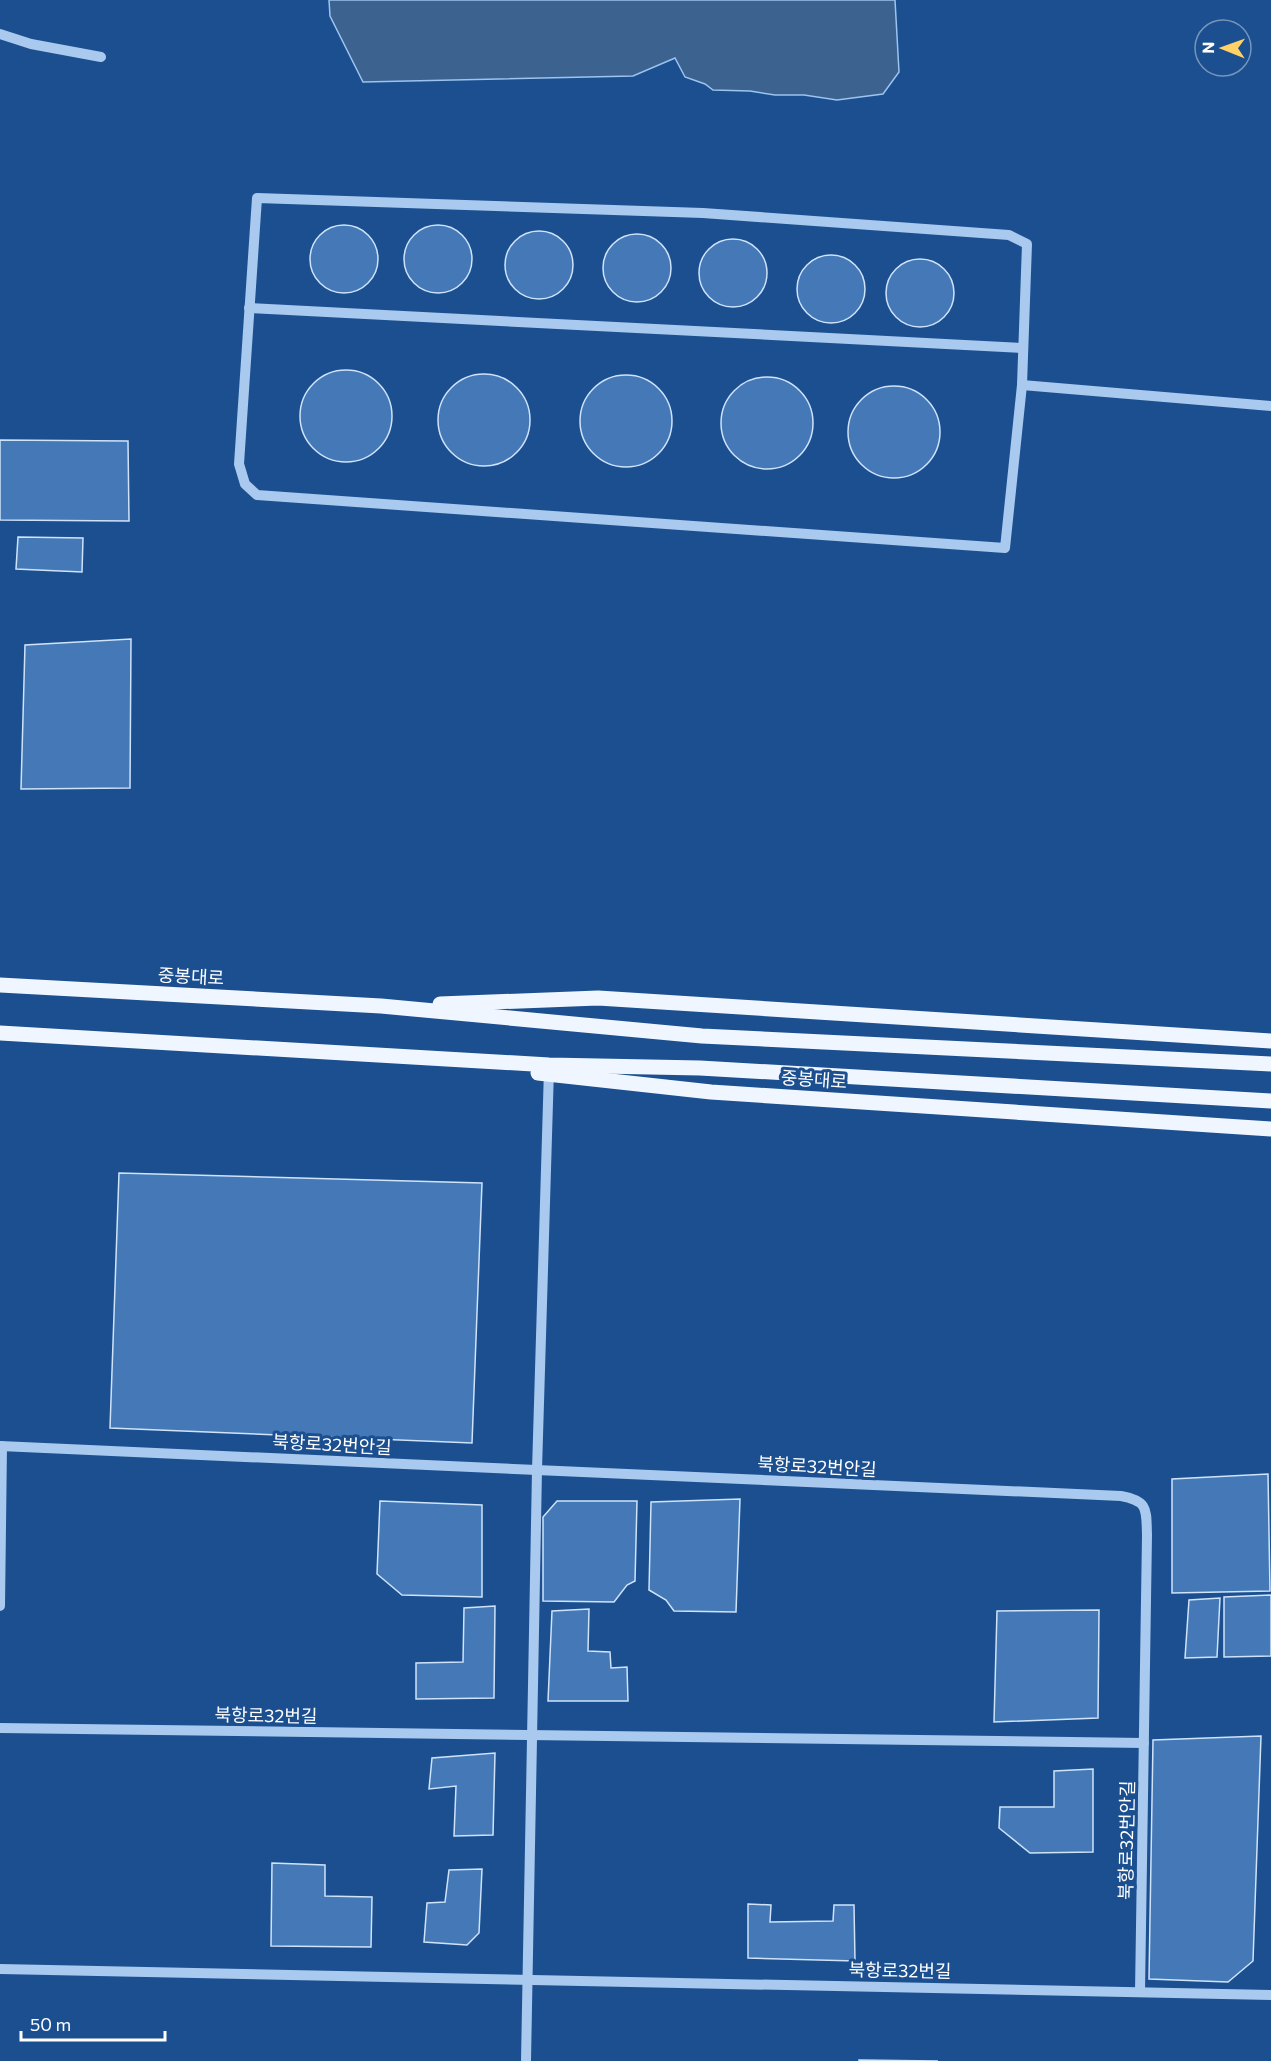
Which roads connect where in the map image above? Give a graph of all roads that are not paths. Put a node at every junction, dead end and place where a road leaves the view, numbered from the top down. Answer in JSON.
{"nodes":[{"id":1,"x":0,"y":34,"type":"edge"},
{"id":2,"x":101,"y":57,"type":"dead end"},
{"id":3,"x":249,"y":308,"type":"junction"},
{"id":4,"x":1023,"y":348,"type":"junction"},
{"id":5,"x":1022,"y":385,"type":"junction"},
{"id":6,"x":1271,"y":406,"type":"edge"},
{"id":7,"x":0,"y":985,"type":"edge"},
{"id":8,"x":381,"y":1006,"type":"junction"},
{"id":9,"x":1271,"y":1029,"type":"edge"},
{"id":10,"x":0,"y":1033,"type":"edge"},
{"id":11,"x":1251,"y":1040,"type":"junction"},
{"id":12,"x":1271,"y":1041,"type":"edge"},
{"id":13,"x":1271,"y":1064,"type":"edge"},
{"id":14,"x":549,"y":1070,"type":"junction"},
{"id":15,"x":1271,"y":1101,"type":"edge"},
{"id":16,"x":1270,"y":1130,"type":"edge"},
{"id":17,"x":1,"y":1446,"type":"edge"},
{"id":18,"x":537,"y":1470,"type":"junction"},
{"id":19,"x":0,"y":1606,"type":"edge"},
{"id":20,"x":0,"y":1728,"type":"edge"},
{"id":21,"x":532,"y":1735,"type":"junction"},
{"id":22,"x":1144,"y":1743,"type":"junction"},
{"id":23,"x":0,"y":1969,"type":"edge"},
{"id":24,"x":527,"y":1979,"type":"junction"},
{"id":25,"x":1140,"y":1992,"type":"junction"},
{"id":26,"x":1271,"y":1995,"type":"edge"},
{"id":27,"x":526,"y":2061,"type":"edge"}],
"edges":[{"from":1,"to":2,"type":"street"},
{"from":3,"to":4,"type":"street"},
{"from":3,"to":4,"type":"street"},
{"from":3,"to":5,"type":"street"},
{"from":4,"to":5,"type":"street"},
{"from":5,"to":6,"type":"street"},
{"from":7,"to":8,"type":"main road","name":"중봉대로"},
{"from":8,"to":11,"type":"main road","name":"중봉대로"},
{"from":8,"to":13,"type":"main road","name":"중봉대로"},
{"from":9,"to":11,"type":"main road"},
{"from":10,"to":14,"type":"main road","name":"중봉대로"},
{"from":11,"to":12,"type":"main road","name":"중봉대로"},
{"from":14,"to":15,"type":"main road","name":"중봉대로"},
{"from":14,"to":16,"type":"main road","name":"중봉대로"},
{"from":14,"to":18,"type":"street"},
{"from":17,"to":18,"type":"street","name":"북항로32번안길"},
{"from":17,"to":19,"type":"street"},
{"from":18,"to":21,"type":"street"},
{"from":18,"to":22,"type":"street","name":"북항로32번안길"},
{"from":20,"to":21,"type":"street","name":"북항로32번길"},
{"from":21,"to":22,"type":"street","name":"북항로32번길"},
{"from":21,"to":24,"type":"street"},
{"from":22,"to":25,"type":"street","name":"북항로32번안길"},
{"from":23,"to":24,"type":"street","name":"북항로32번길"},
{"from":24,"to":25,"type":"street","name":"북항로32번길"},
{"from":24,"to":27,"type":"street"},
{"from":25,"to":26,"type":"street","name":"북항로32번길"}]}
